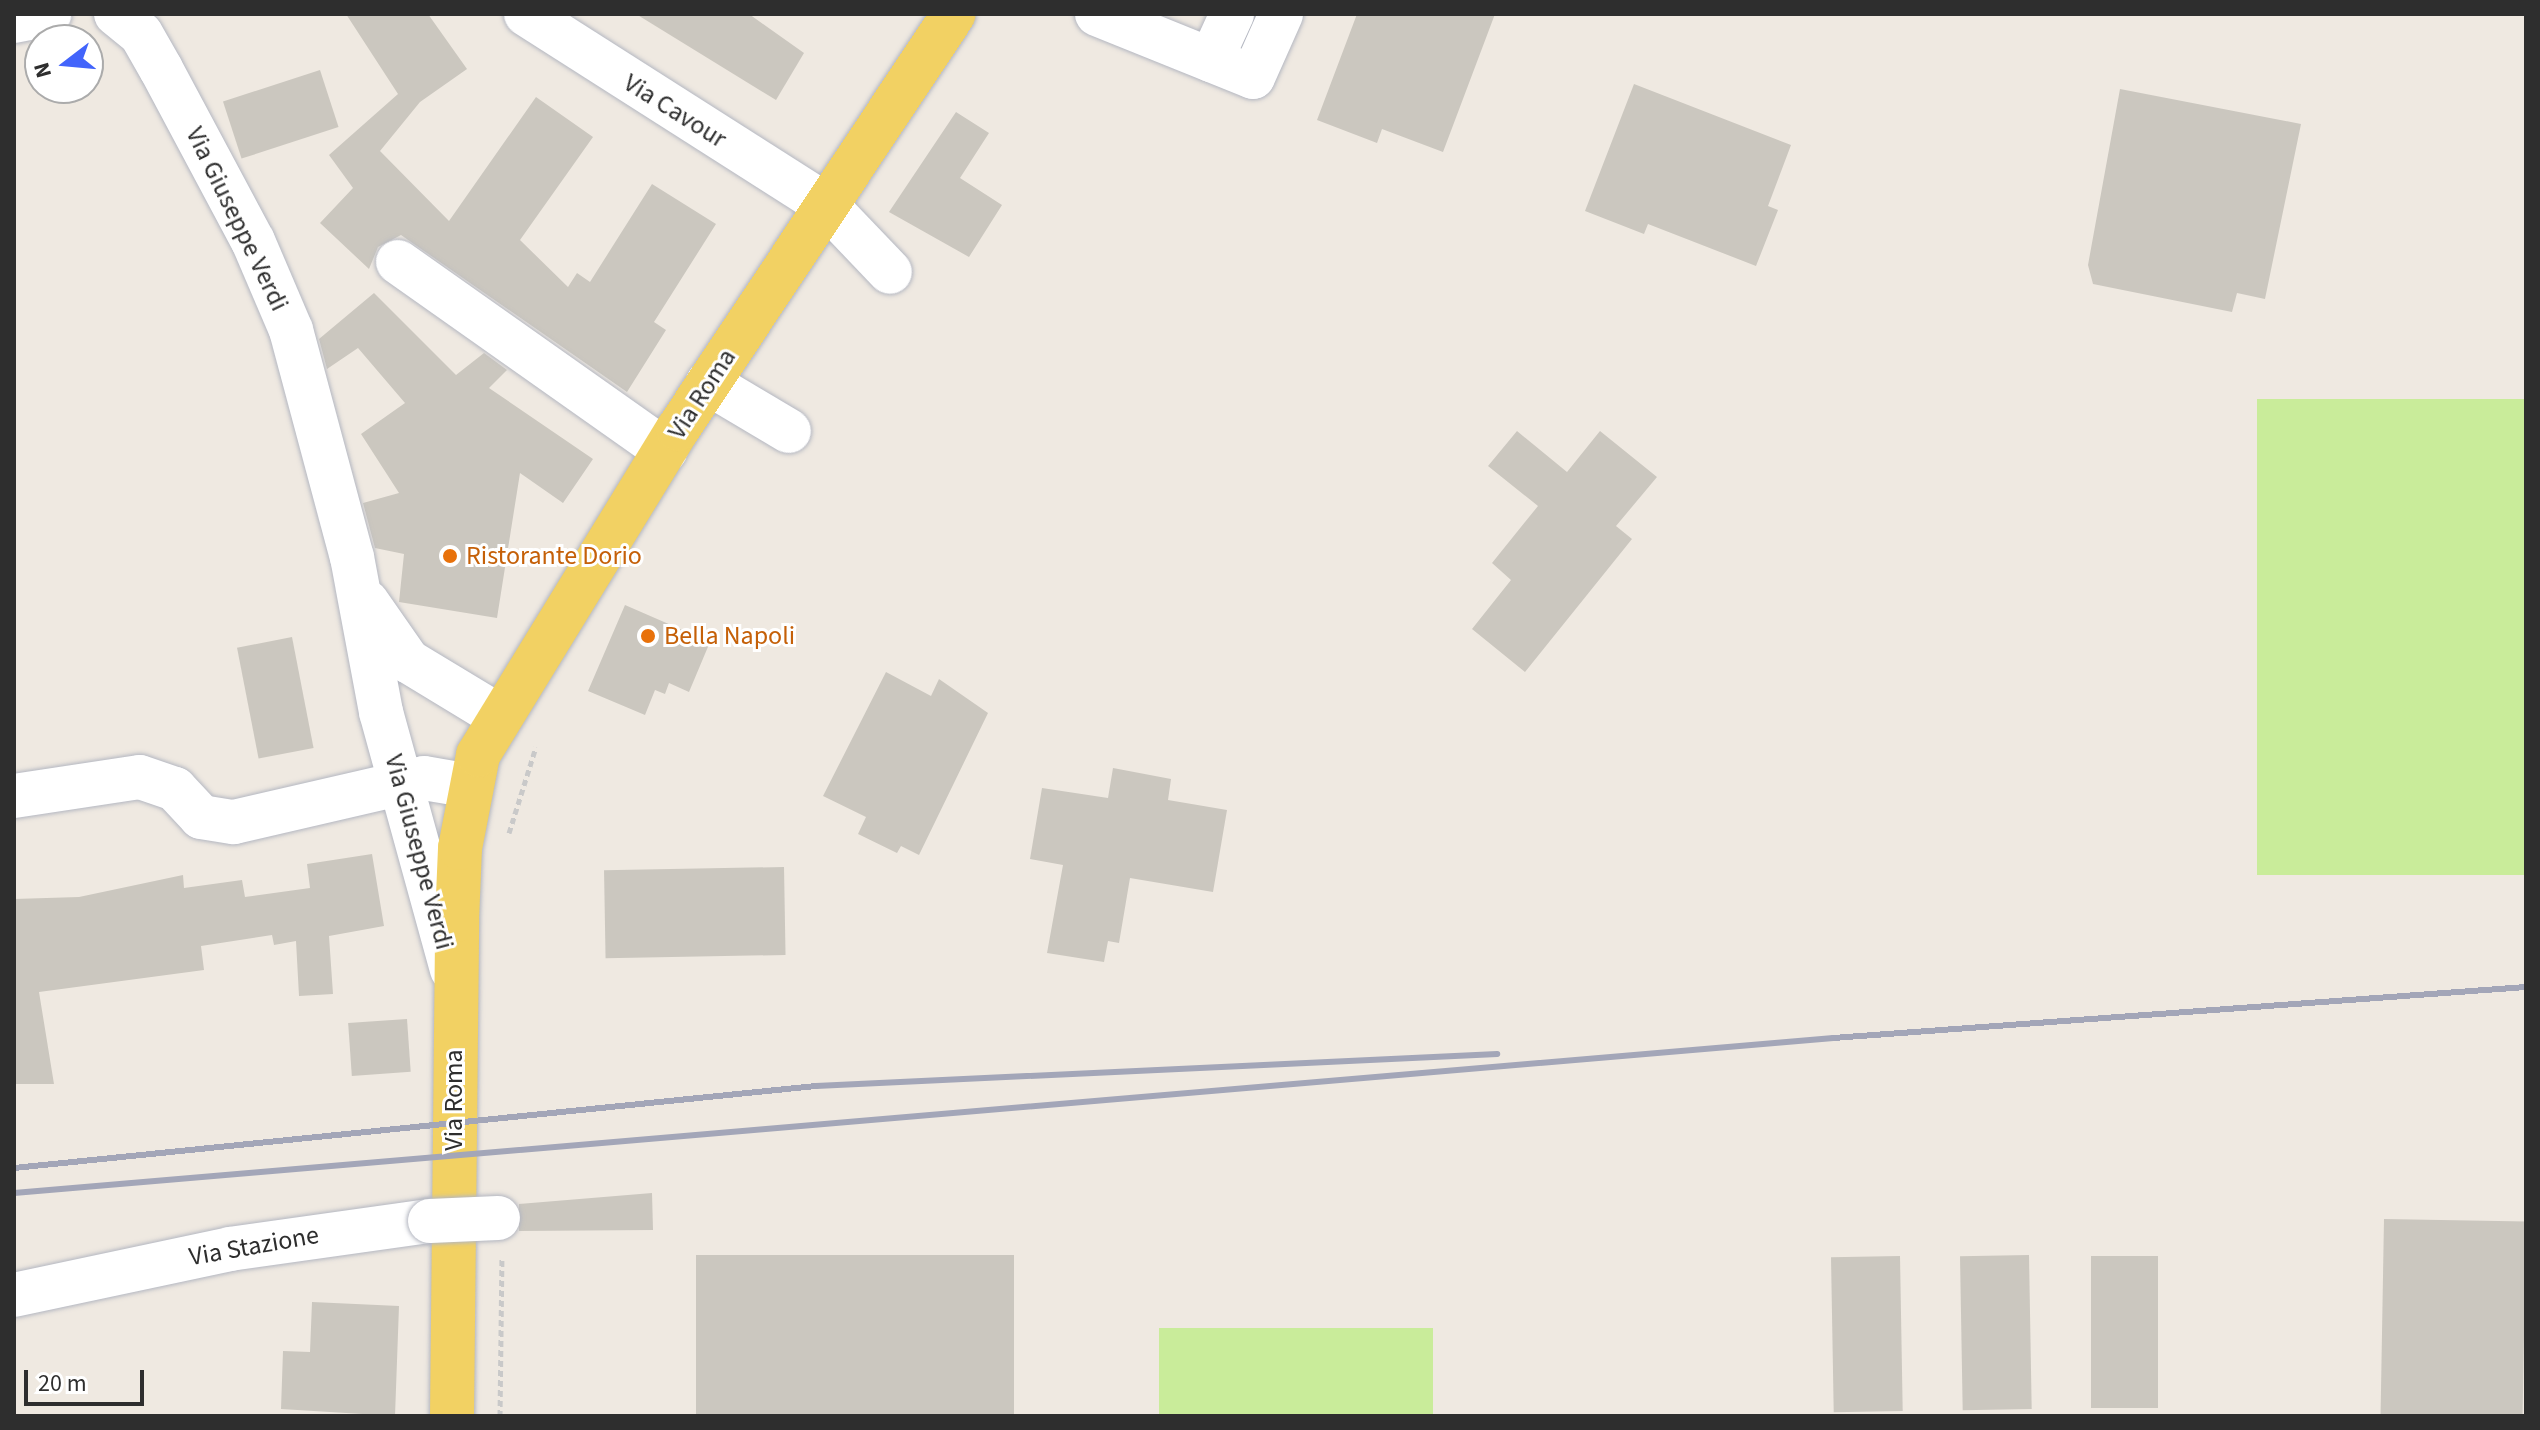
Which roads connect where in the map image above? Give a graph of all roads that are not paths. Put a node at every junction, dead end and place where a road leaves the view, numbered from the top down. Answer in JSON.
{"nodes":[{"id":1,"x":49,"y":14,"type":"edge"},
{"id":2,"x":116,"y":14,"type":"edge"},
{"id":3,"x":526,"y":14,"type":"edge"},
{"id":4,"x":954,"y":14,"type":"edge"},
{"id":5,"x":1097,"y":14,"type":"edge"},
{"id":6,"x":1232,"y":14,"type":"edge"},
{"id":7,"x":1281,"y":14,"type":"edge"},
{"id":8,"x":14,"y":21,"type":"edge"},
{"id":9,"x":1211,"y":60,"type":"junction"},
{"id":10,"x":827,"y":206,"type":"junction"},
{"id":11,"x":398,"y":262,"type":"dead end"},
{"id":12,"x":890,"y":272,"type":"dead end"},
{"id":13,"x":708,"y":383,"type":"junction"},
{"id":14,"x":789,"y":431,"type":"dead end"},
{"id":15,"x":665,"y":450,"type":"junction"},
{"id":16,"x":358,"y":583,"type":"junction"},
{"id":17,"x":497,"y":715,"type":"junction"},
{"id":18,"x":400,"y":782,"type":"junction"},
{"id":19,"x":471,"y":786,"type":"junction"},
{"id":20,"x":14,"y":796,"type":"edge"},
{"id":21,"x":455,"y":979,"type":"junction"},
{"id":22,"x":500,"y":1233,"type":"road end"},
{"id":23,"x":14,"y":1295,"type":"edge"},
{"id":24,"x":452,"y":1416,"type":"edge"}],
"edges":[{"from":1,"to":8,"type":"street"},
{"from":2,"to":16,"type":"street","name":"Via Giuseppe Verdi"},
{"from":3,"to":10,"type":"street","name":"Via Cavour"},
{"from":4,"to":10,"type":"main road","name":"Via Roma"},
{"from":5,"to":9,"type":"street"},
{"from":6,"to":9,"type":"street"},
{"from":7,"to":9,"type":"street"},
{"from":10,"to":12,"type":"street","name":"Via Cavour"},
{"from":10,"to":13,"type":"main road","name":"Via Roma"},
{"from":11,"to":15,"type":"street"},
{"from":13,"to":14,"type":"street"},
{"from":13,"to":15,"type":"main road","name":"Via Roma"},
{"from":15,"to":17,"type":"main road","name":"Via Roma"},
{"from":16,"to":17,"type":"street","name":"Via Giuseppe Verdi"},
{"from":16,"to":18,"type":"street","name":"Via Giuseppe Verdi"},
{"from":17,"to":19,"type":"main road","name":"Via Roma"},
{"from":18,"to":19,"type":"street"},
{"from":18,"to":20,"type":"street"},
{"from":18,"to":21,"type":"street","name":"Via Giuseppe Verdi"},
{"from":19,"to":21,"type":"main road","name":"Via Roma"},
{"from":21,"to":24,"type":"main road","name":"Via Roma"},
{"from":22,"to":23,"type":"street","name":"Via Stazione","bridge":true}]}
